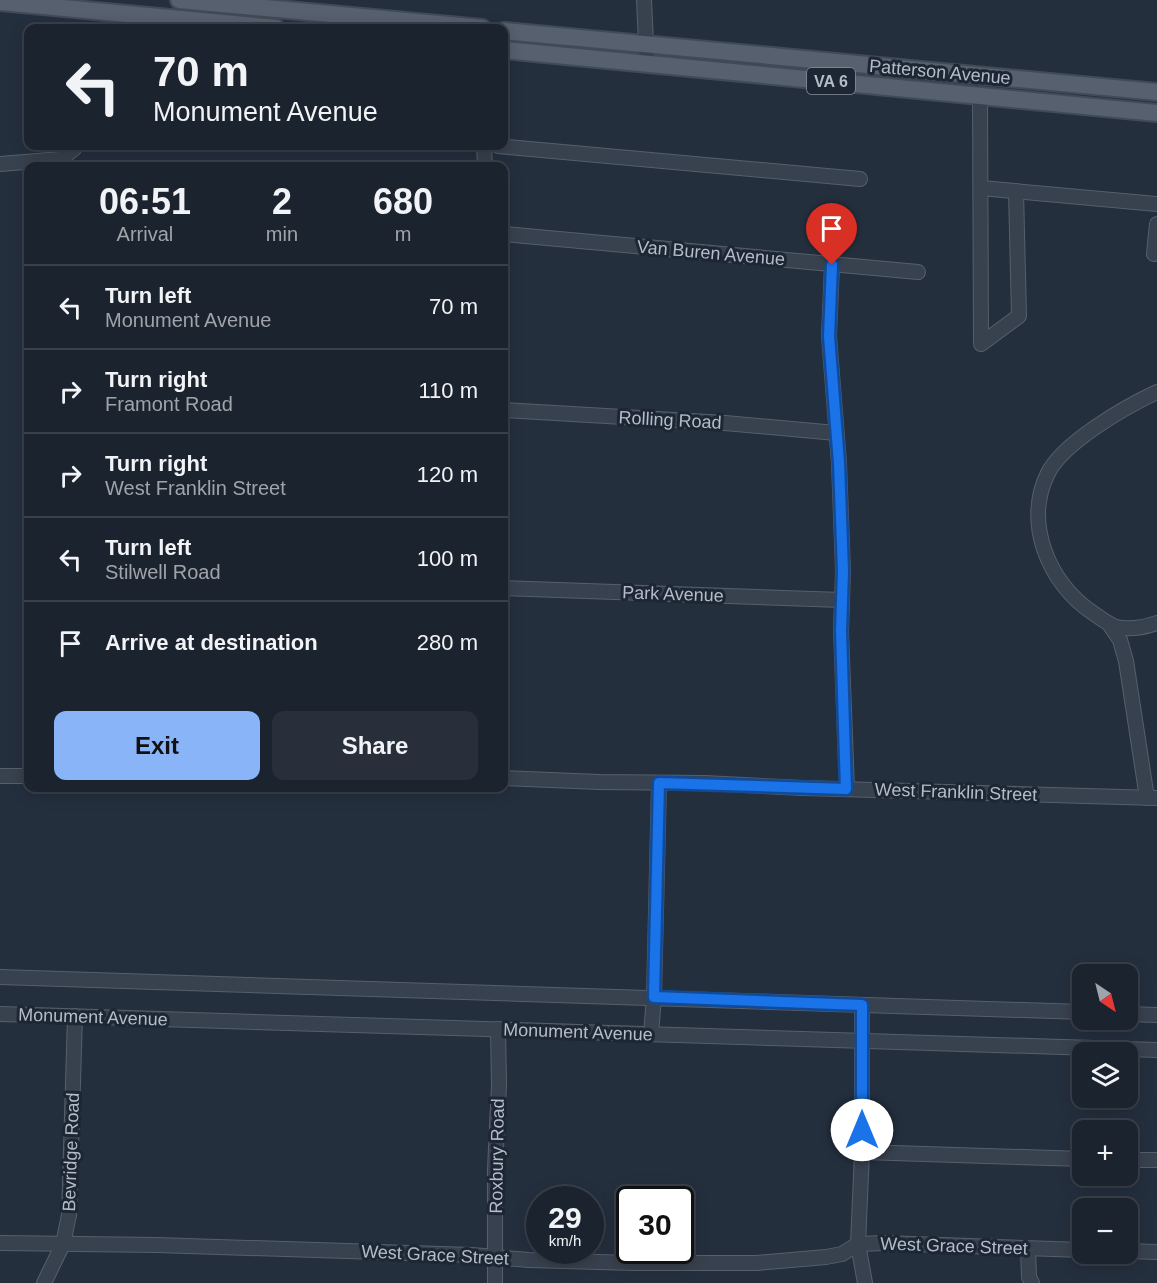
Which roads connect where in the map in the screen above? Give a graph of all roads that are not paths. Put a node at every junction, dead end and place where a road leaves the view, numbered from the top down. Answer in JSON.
{"nodes":[{"id":1,"x":179,"y":0,"type":"edge"},
{"id":2,"x":644,"y":0,"type":"edge"},
{"id":3,"x":0,"y":2,"type":"edge"},
{"id":4,"x":92,"y":5,"type":"edge"},
{"id":5,"x":244,"y":24,"type":"edge"},
{"id":6,"x":436,"y":24,"type":"edge"},
{"id":7,"x":508,"y":31,"type":"edge"},
{"id":8,"x":646,"y":44,"type":"junction"},
{"id":9,"x":508,"y":50,"type":"edge"},
{"id":10,"x":647,"y":64,"type":"junction"},
{"id":11,"x":1157,"y":92,"type":"edge"},
{"id":12,"x":980,"y":96,"type":"junction"},
{"id":13,"x":1157,"y":113,"type":"edge"},
{"id":14,"x":508,"y":147,"type":"edge"},
{"id":15,"x":73,"y":150,"type":"edge"},
{"id":16,"x":24,"y":162,"type":"edge"},
{"id":17,"x":24,"y":162,"type":"edge"},
{"id":18,"x":0,"y":164,"type":"edge"},
{"id":19,"x":860,"y":179,"type":"dead end"},
{"id":20,"x":981,"y":188,"type":"junction"},
{"id":21,"x":1016,"y":191,"type":"junction"},
{"id":22,"x":1157,"y":204,"type":"edge"},
{"id":23,"x":1157,"y":224,"type":"edge"},
{"id":24,"x":508,"y":234,"type":"edge"},
{"id":25,"x":1154,"y":255,"type":"dead end"},
{"id":26,"x":832,"y":265,"type":"junction"},
{"id":27,"x":918,"y":272,"type":"dead end"},
{"id":28,"x":1157,"y":393,"type":"edge"},
{"id":29,"x":508,"y":410,"type":"edge"},
{"id":30,"x":836,"y":433,"type":"junction"},
{"id":31,"x":508,"y":588,"type":"edge"},
{"id":32,"x":842,"y":600,"type":"junction"},
{"id":33,"x":1157,"y":623,"type":"edge"},
{"id":34,"x":1109,"y":624,"type":"junction"},
{"id":35,"x":0,"y":776,"type":"edge"},
{"id":36,"x":24,"y":776,"type":"edge"},
{"id":37,"x":508,"y":778,"type":"edge"},
{"id":38,"x":659,"y":783,"type":"junction"},
{"id":39,"x":846,"y":789,"type":"junction"},
{"id":40,"x":1152,"y":798,"type":"edge"},
{"id":41,"x":0,"y":977,"type":"edge"},
{"id":42,"x":654,"y":997,"type":"junction"},
{"id":43,"x":862,"y":1005,"type":"junction"},
{"id":44,"x":1072,"y":1012,"type":"edge"},
{"id":45,"x":0,"y":1014,"type":"edge"},
{"id":46,"x":1138,"y":1014,"type":"edge"},
{"id":47,"x":1157,"y":1015,"type":"edge"},
{"id":48,"x":75,"y":1016,"type":"junction"},
{"id":49,"x":498,"y":1029,"type":"junction"},
{"id":50,"x":651,"y":1034,"type":"junction"},
{"id":51,"x":863,"y":1041,"type":"junction"},
{"id":52,"x":1157,"y":1050,"type":"edge"},
{"id":53,"x":862,"y":1152,"type":"junction"},
{"id":54,"x":1072,"y":1158,"type":"edge"},
{"id":55,"x":1138,"y":1160,"type":"edge"},
{"id":56,"x":1157,"y":1160,"type":"edge"},
{"id":57,"x":0,"y":1243,"type":"edge"},
{"id":58,"x":63,"y":1244,"type":"junction"},
{"id":59,"x":858,"y":1244,"type":"junction"},
{"id":60,"x":1028,"y":1249,"type":"junction"},
{"id":61,"x":1072,"y":1250,"type":"edge"},
{"id":62,"x":1138,"y":1251,"type":"edge"},
{"id":63,"x":1157,"y":1252,"type":"edge"},
{"id":64,"x":496,"y":1257,"type":"junction"},
{"id":65,"x":44,"y":1283,"type":"edge"},
{"id":66,"x":495,"y":1283,"type":"edge"},
{"id":67,"x":865,"y":1283,"type":"edge"},
{"id":68,"x":1032,"y":1283,"type":"edge"}],
"edges":[{"from":1,"to":6,"type":"main road"},
{"from":2,"to":8,"type":"street"},
{"from":3,"to":4,"type":"main road"},
{"from":4,"to":5,"type":"main road"},
{"from":7,"to":8,"type":"main road","name":"Patterson Avenue","number":"VA 6"},
{"from":8,"to":10,"type":"street"},
{"from":8,"to":11,"type":"main road","name":"Patterson Avenue","number":"VA 6"},
{"from":9,"to":10,"type":"main road","name":"Patterson Avenue","number":"VA 6"},
{"from":10,"to":12,"type":"main road","name":"Patterson Avenue","number":"VA 6"},
{"from":12,"to":13,"type":"main road","name":"Patterson Avenue","number":"VA 6"},
{"from":12,"to":20,"type":"street"},
{"from":14,"to":19,"type":"street"},
{"from":15,"to":17,"type":"street"},
{"from":16,"to":18,"type":"street"},
{"from":20,"to":21,"type":"street"},
{"from":20,"to":21,"type":"street"},
{"from":21,"to":22,"type":"street"},
{"from":23,"to":25,"type":"street"},
{"from":24,"to":26,"type":"street","name":"Van Buren Avenue"},
{"from":26,"to":27,"type":"street","name":"Van Buren Avenue"},
{"from":26,"to":30,"type":"street"},
{"from":28,"to":34,"type":"street"},
{"from":29,"to":30,"type":"street","name":"Rolling Road"},
{"from":30,"to":32,"type":"street"},
{"from":31,"to":32,"type":"street","name":"Park Avenue"},
{"from":32,"to":39,"type":"street"},
{"from":33,"to":34,"type":"street"},
{"from":34,"to":40,"type":"street"},
{"from":35,"to":36,"type":"street"},
{"from":37,"to":38,"type":"street","name":"West Franklin Street"},
{"from":38,"to":39,"type":"street","name":"West Franklin Street"},
{"from":38,"to":42,"type":"street"},
{"from":39,"to":40,"type":"street","name":"West Franklin Street"},
{"from":41,"to":42,"type":"street","name":"Monument Avenue"},
{"from":42,"to":43,"type":"street","name":"Monument Avenue"},
{"from":42,"to":50,"type":"street"},
{"from":43,"to":44,"type":"street","name":"Monument Avenue"},
{"from":43,"to":51,"type":"street"},
{"from":45,"to":48,"type":"street","name":"Monument Avenue"},
{"from":46,"to":47,"type":"street"},
{"from":48,"to":49,"type":"street","name":"Monument Avenue"},
{"from":48,"to":58,"type":"street","name":"Bevridge Road"},
{"from":49,"to":50,"type":"street","name":"Monument Avenue"},
{"from":49,"to":64,"type":"street","name":"Roxbury Road"},
{"from":50,"to":51,"type":"street","name":"Monument Avenue"},
{"from":51,"to":52,"type":"street","name":"Monument Avenue"},
{"from":51,"to":53,"type":"street"},
{"from":53,"to":54,"type":"street"},
{"from":53,"to":59,"type":"street"},
{"from":55,"to":56,"type":"street"},
{"from":57,"to":58,"type":"street","name":"West Grace Street"},
{"from":58,"to":64,"type":"street","name":"West Grace Street"},
{"from":58,"to":65,"type":"street","name":"Bevridge Road"},
{"from":59,"to":60,"type":"street","name":"West Grace Street"},
{"from":59,"to":64,"type":"street","name":"West Grace Street"},
{"from":59,"to":67,"type":"street"},
{"from":60,"to":61,"type":"street","name":"West Grace Street"},
{"from":60,"to":68,"type":"street"},
{"from":62,"to":63,"type":"street"},
{"from":64,"to":66,"type":"street","name":"Roxbury Road"}]}
